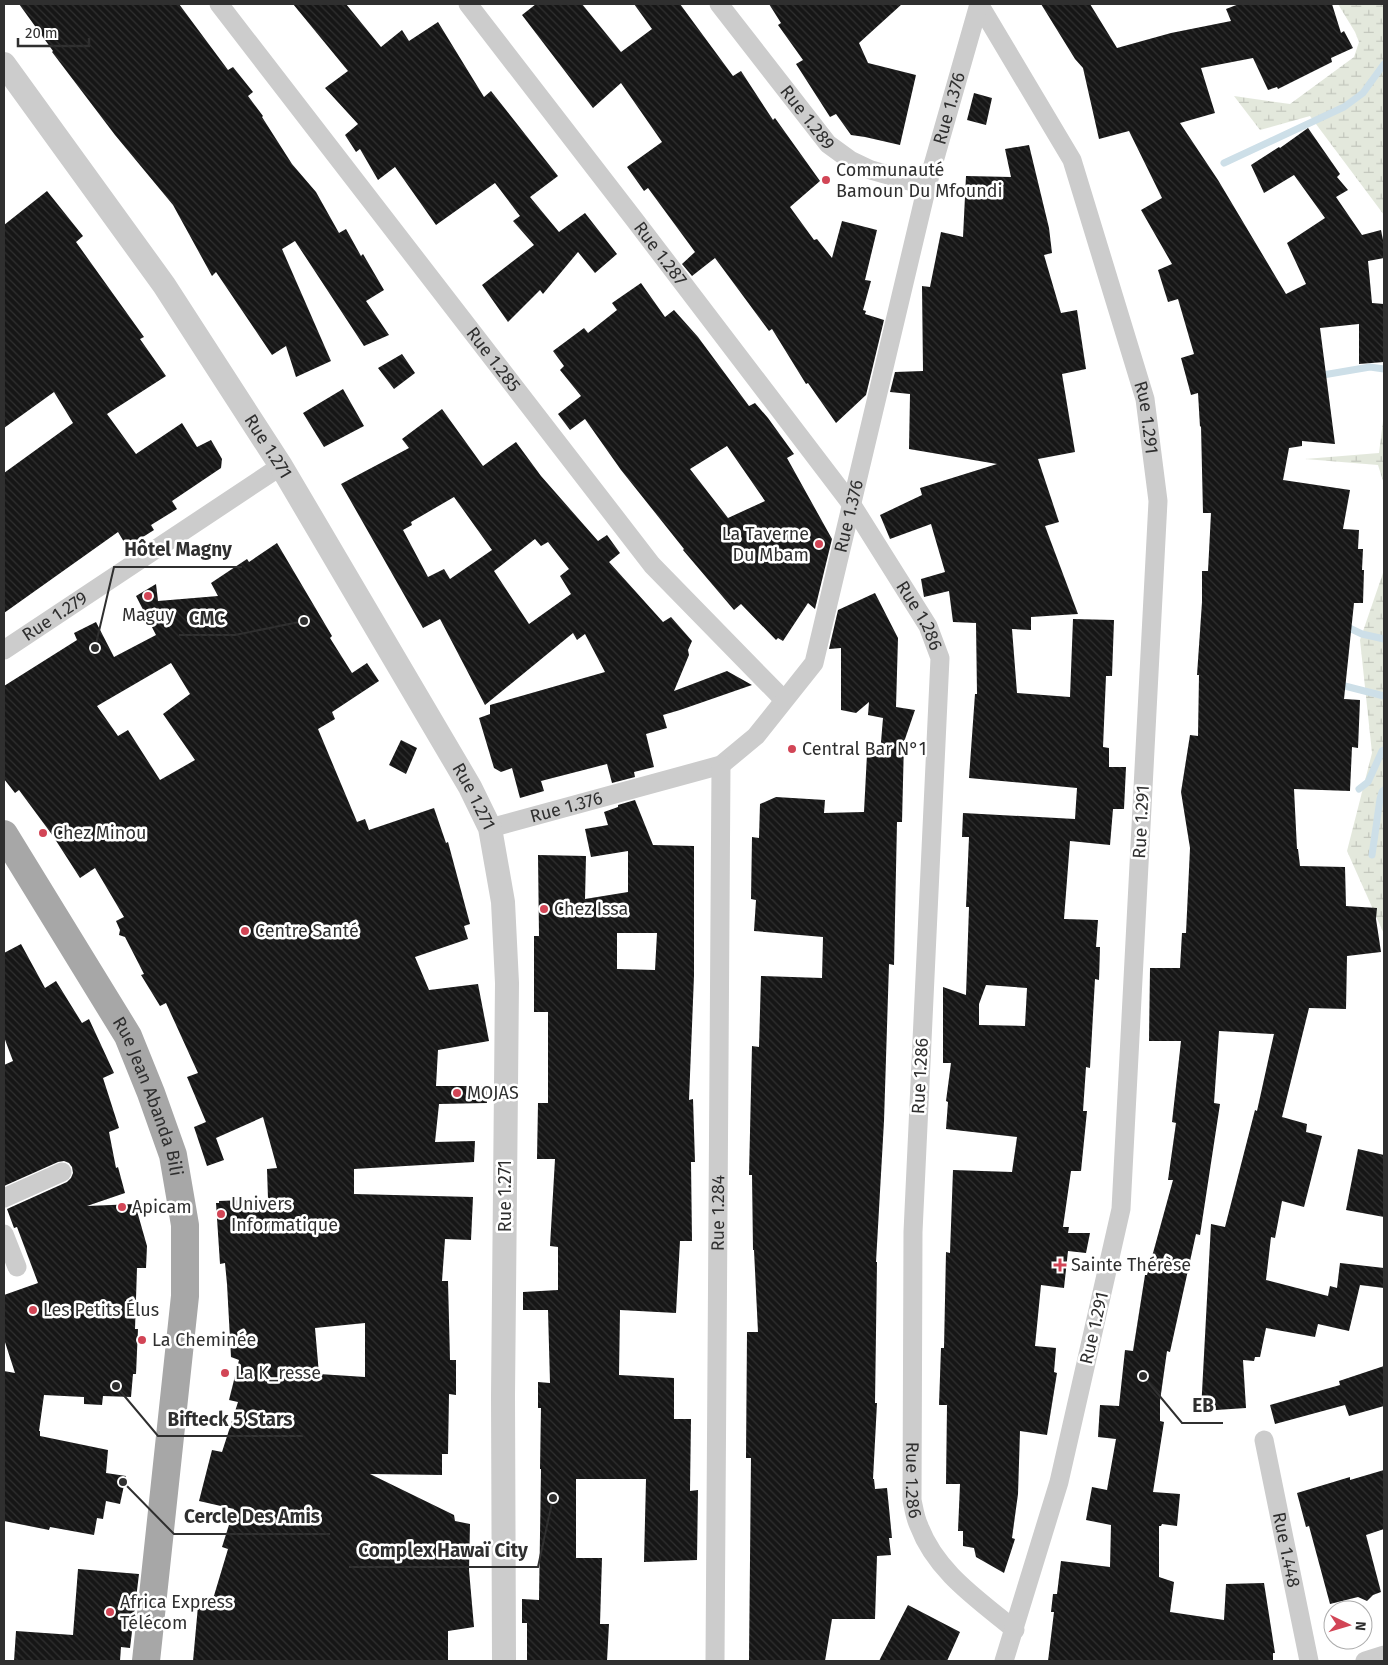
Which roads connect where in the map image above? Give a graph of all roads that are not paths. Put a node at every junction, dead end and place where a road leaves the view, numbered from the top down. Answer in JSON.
{"nodes":[{"id":1,"x":219,"y":4,"type":"edge"},
{"id":2,"x":468,"y":4,"type":"edge"},
{"id":3,"x":719,"y":4,"type":"edge"},
{"id":4,"x":979,"y":4,"type":"edge"},
{"id":5,"x":4,"y":64,"type":"edge"},
{"id":6,"x":927,"y":186,"type":"junction"},
{"id":7,"x":281,"y":466,"type":"junction"},
{"id":8,"x":852,"y":505,"type":"junction"},
{"id":9,"x":4,"y":650,"type":"edge"},
{"id":10,"x":784,"y":700,"type":"junction"},
{"id":11,"x":721,"y":765,"type":"junction"},
{"id":12,"x":490,"y":828,"type":"junction"},
{"id":13,"x":4,"y":834,"type":"edge"},
{"id":14,"x":62,"y":1172,"type":"dead end"},
{"id":15,"x":4,"y":1198,"type":"edge"},
{"id":16,"x":4,"y":1234,"type":"edge"},
{"id":17,"x":17,"y":1267,"type":"dead end"},
{"id":18,"x":1264,"y":1440,"type":"dead end"},
{"id":19,"x":1015,"y":1630,"type":"junction"},
{"id":20,"x":1384,"y":1655,"type":"edge"},
{"id":21,"x":146,"y":1661,"type":"edge"},
{"id":22,"x":504,"y":1661,"type":"edge"},
{"id":23,"x":715,"y":1661,"type":"edge"},
{"id":24,"x":1004,"y":1661,"type":"edge"},
{"id":25,"x":1309,"y":1661,"type":"edge"},
{"id":26,"x":1365,"y":1661,"type":"edge"}],
"edges":[{"from":1,"to":10,"type":"street","name":"Rue 1.285"},
{"from":2,"to":8,"type":"street","name":"Rue 1.287"},
{"from":3,"to":6,"type":"street","name":"Rue 1.289"},
{"from":4,"to":6,"type":"street","name":"Rue 1.376"},
{"from":4,"to":19,"type":"street","name":"Rue 1.291"},
{"from":5,"to":7,"type":"street","name":"Rue 1.271"},
{"from":6,"to":8,"type":"street","name":"Rue 1.376"},
{"from":7,"to":9,"type":"street","name":"Rue 1.279"},
{"from":7,"to":12,"type":"street","name":"Rue 1.271"},
{"from":8,"to":10,"type":"street","name":"Rue 1.376"},
{"from":8,"to":19,"type":"street","name":"Rue 1.286"},
{"from":10,"to":11,"type":"street","name":"Rue 1.376"},
{"from":11,"to":12,"type":"street","name":"Rue 1.376"},
{"from":11,"to":23,"type":"street","name":"Rue 1.284"},
{"from":12,"to":22,"type":"street","name":"Rue 1.271"},
{"from":13,"to":21,"type":"main road","name":"Rue Jean Abanda Bili"},
{"from":14,"to":15,"type":"street"},
{"from":16,"to":17,"type":"street"},
{"from":18,"to":25,"type":"street","name":"Rue 1.448"},
{"from":19,"to":24,"type":"street","name":"Rue 1.291"},
{"from":20,"to":26,"type":"street"}]}
